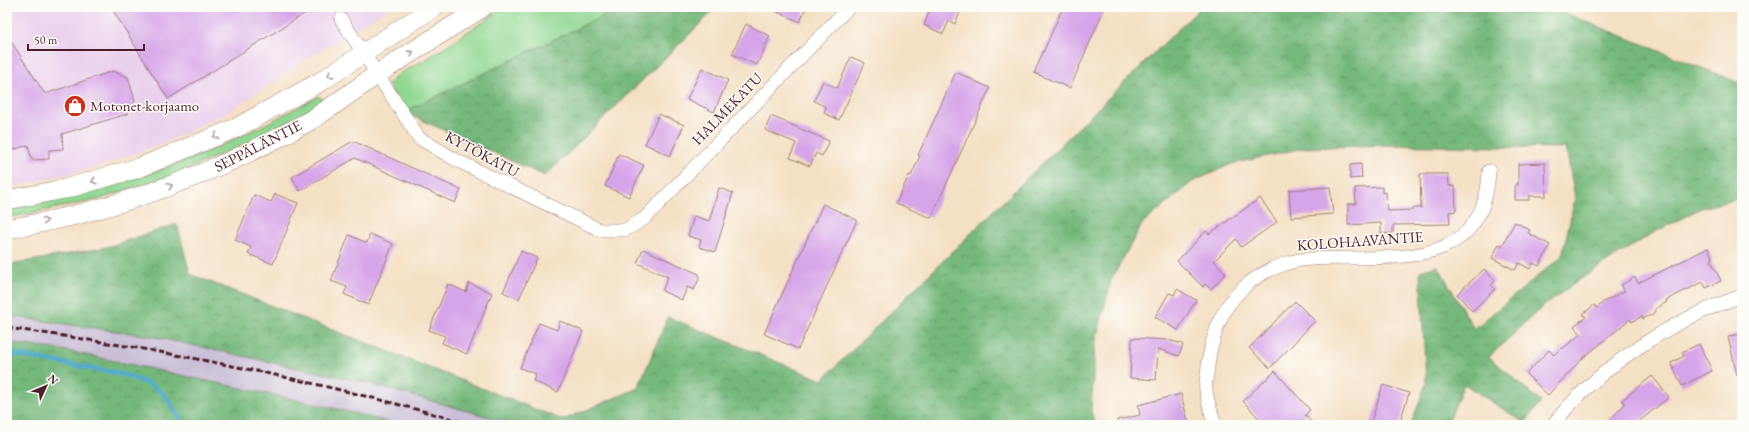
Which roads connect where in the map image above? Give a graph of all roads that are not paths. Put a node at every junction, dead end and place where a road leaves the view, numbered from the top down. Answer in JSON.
{"nodes":[{"id":1,"x":434,"y":7,"type":"edge"},
{"id":2,"x":483,"y":7,"type":"edge"},
{"id":3,"x":848,"y":7,"type":"edge"},
{"id":4,"x":341,"y":18,"type":"dead end"},
{"id":5,"x":363,"y":53,"type":"junction"},
{"id":6,"x":378,"y":74,"type":"junction"},
{"id":7,"x":1489,"y":171,"type":"dead end"},
{"id":8,"x":7,"y":200,"type":"edge"},
{"id":9,"x":7,"y":229,"type":"edge"},
{"id":10,"x":626,"y":230,"type":"joint"},
{"id":11,"x":1742,"y":296,"type":"edge"},
{"id":12,"x":1215,"y":425,"type":"edge"},
{"id":13,"x":1553,"y":425,"type":"edge"}],
"edges":[{"from":1,"to":5,"type":"main road","name":"SEPPÄLÄNTIE"},
{"from":6,"to":2,"type":"main road","name":"SEPPÄLÄNTIE","one_way":true},
{"from":3,"to":10,"type":"street","name":"HALMEKATU"},
{"from":4,"to":5,"type":"street","name":"KYTÖKATU"},
{"from":5,"to":6,"type":"street","name":"KYTÖKATU"},
{"from":5,"to":8,"type":"main road","name":"SEPPÄLÄNTIE","one_way":true},
{"from":9,"to":6,"type":"main road","name":"SEPPÄLÄNTIE","one_way":true},
{"from":6,"to":10,"type":"street","name":"KYTÖKATU"},
{"from":7,"to":12,"type":"street","name":"KOLOHAAVANTIE"},
{"from":11,"to":13,"type":"street"}]}
